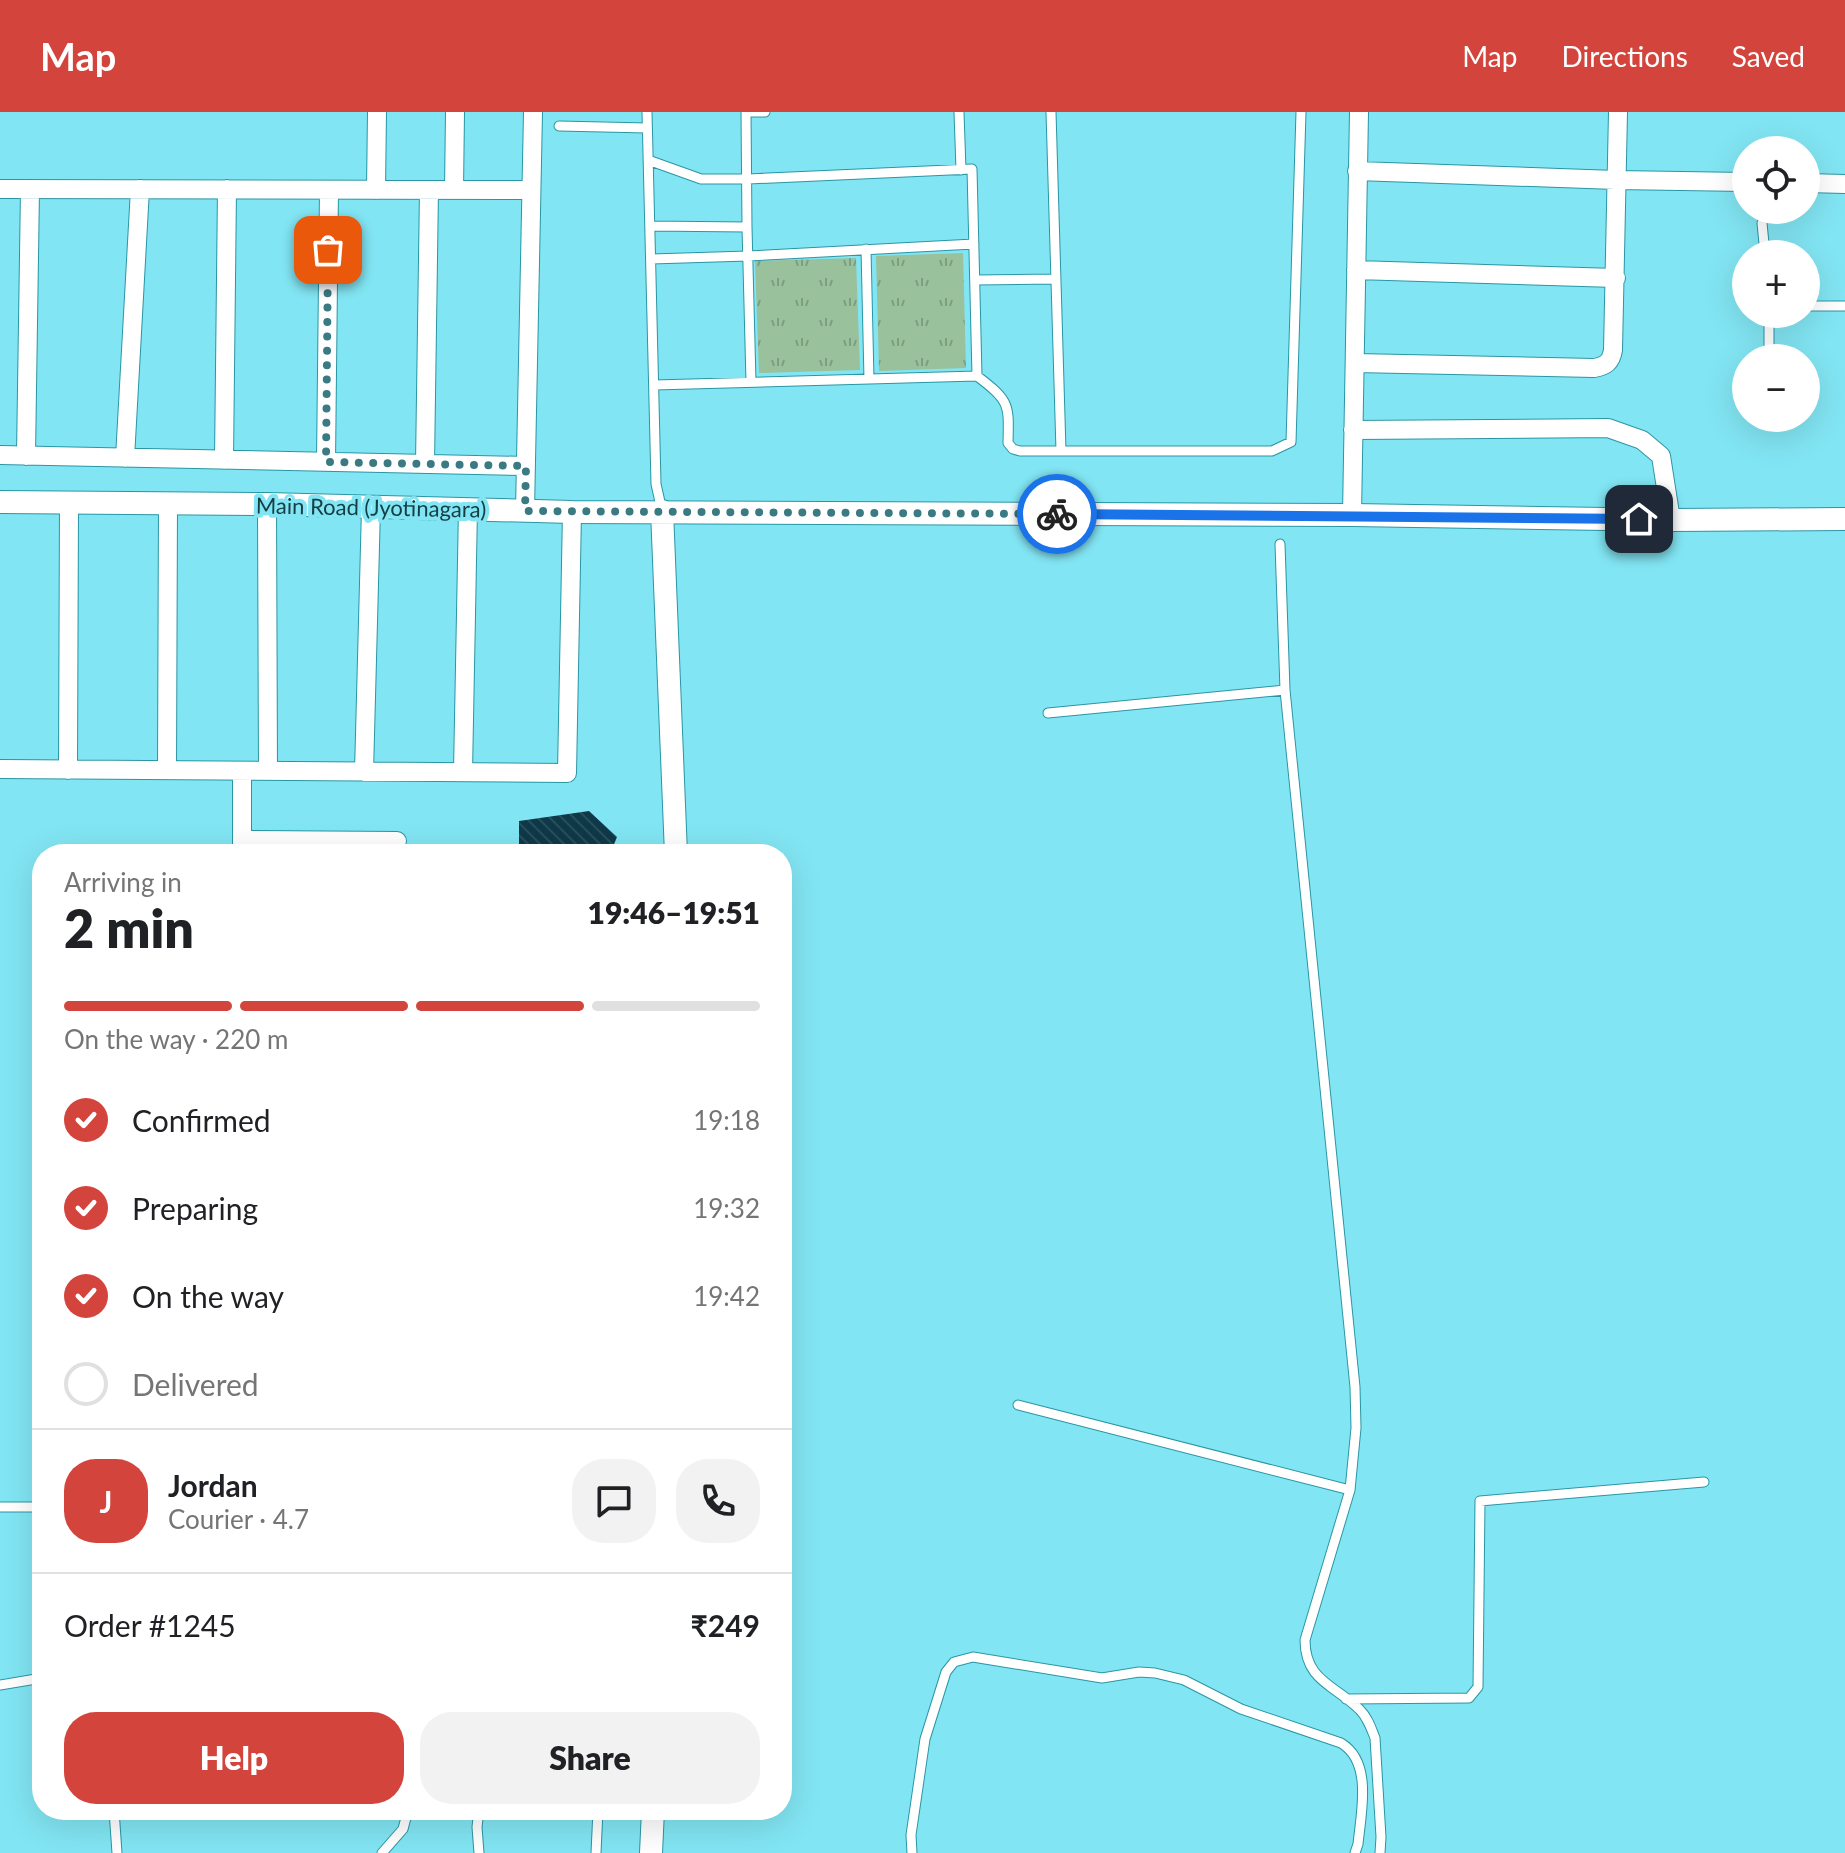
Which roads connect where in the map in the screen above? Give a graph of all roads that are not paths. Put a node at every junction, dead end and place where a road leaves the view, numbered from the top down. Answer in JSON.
{"nodes":[{"id":1,"x":377,"y":112,"type":"edge"},
{"id":2,"x":455,"y":112,"type":"edge"},
{"id":3,"x":533,"y":112,"type":"edge"},
{"id":4,"x":647,"y":112,"type":"edge"},
{"id":5,"x":765,"y":112,"type":"edge"},
{"id":6,"x":959,"y":112,"type":"edge"},
{"id":7,"x":1051,"y":112,"type":"edge"},
{"id":8,"x":1301,"y":112,"type":"edge"},
{"id":9,"x":1359,"y":112,"type":"edge"},
{"id":10,"x":1618,"y":112,"type":"edge"},
{"id":11,"x":559,"y":126,"type":"dead end"},
{"id":12,"x":647,"y":128,"type":"junction"},
{"id":13,"x":648,"y":160,"type":"junction"},
{"id":14,"x":961,"y":170,"type":"junction"},
{"id":15,"x":1357,"y":171,"type":"junction"},
{"id":16,"x":748,"y":179,"type":"junction"},
{"id":17,"x":1616,"y":180,"type":"junction"},
{"id":18,"x":1732,"y":182,"type":"edge"},
{"id":19,"x":1820,"y":183,"type":"edge"},
{"id":20,"x":1845,"y":184,"type":"edge"},
{"id":21,"x":0,"y":189,"type":"edge"},
{"id":22,"x":30,"y":189,"type":"junction"},
{"id":23,"x":140,"y":189,"type":"junction"},
{"id":24,"x":227,"y":189,"type":"junction"},
{"id":25,"x":329,"y":190,"type":"junction"},
{"id":26,"x":376,"y":190,"type":"junction"},
{"id":27,"x":429,"y":190,"type":"junction"},
{"id":28,"x":454,"y":190,"type":"junction"},
{"id":29,"x":531,"y":190,"type":"junction"},
{"id":30,"x":650,"y":226,"type":"junction"},
{"id":31,"x":747,"y":227,"type":"junction"},
{"id":32,"x":974,"y":244,"type":"junction"},
{"id":33,"x":866,"y":249,"type":"junction"},
{"id":34,"x":748,"y":256,"type":"junction"},
{"id":35,"x":651,"y":259,"type":"junction"},
{"id":36,"x":1356,"y":270,"type":"junction"},
{"id":37,"x":1616,"y":278,"type":"junction"},
{"id":38,"x":1056,"y":279,"type":"junction"},
{"id":39,"x":975,"y":280,"type":"junction"},
{"id":40,"x":1820,"y":306,"type":"edge"},
{"id":41,"x":1845,"y":306,"type":"edge"},
{"id":42,"x":1355,"y":363,"type":"junction"},
{"id":43,"x":977,"y":376,"type":"junction"},
{"id":44,"x":869,"y":379,"type":"junction"},
{"id":45,"x":751,"y":382,"type":"junction"},
{"id":46,"x":654,"y":385,"type":"junction"},
{"id":47,"x":1353,"y":430,"type":"junction"},
{"id":48,"x":1061,"y":451,"type":"junction"},
{"id":49,"x":0,"y":455,"type":"edge"},
{"id":50,"x":26,"y":456,"type":"junction"},
{"id":51,"x":125,"y":458,"type":"junction"},
{"id":52,"x":224,"y":460,"type":"junction"},
{"id":53,"x":326,"y":462,"type":"junction"},
{"id":54,"x":425,"y":464,"type":"junction"},
{"id":55,"x":526,"y":466,"type":"junction"},
{"id":56,"x":0,"y":502,"type":"edge"},
{"id":57,"x":69,"y":503,"type":"junction"},
{"id":58,"x":168,"y":504,"type":"junction"},
{"id":59,"x":267,"y":504,"type":"junction"},
{"id":60,"x":371,"y":508,"type":"junction"},
{"id":61,"x":468,"y":508,"type":"junction"},
{"id":62,"x":525,"y":511,"type":"junction"},
{"id":63,"x":662,"y":511,"type":"junction"},
{"id":64,"x":572,"y":512,"type":"junction"},
{"id":65,"x":1352,"y":515,"type":"junction"},
{"id":66,"x":1845,"y":519,"type":"edge"},
{"id":67,"x":1671,"y":520,"type":"junction"},
{"id":68,"x":1280,"y":544,"type":"dead end"},
{"id":69,"x":1285,"y":690,"type":"junction"},
{"id":70,"x":1048,"y":713,"type":"dead end"},
{"id":71,"x":0,"y":769,"type":"edge"},
{"id":72,"x":68,"y":770,"type":"junction"},
{"id":73,"x":167,"y":770,"type":"junction"},
{"id":74,"x":242,"y":771,"type":"junction"},
{"id":75,"x":268,"y":771,"type":"junction"},
{"id":76,"x":364,"y":772,"type":"junction"},
{"id":77,"x":463,"y":772,"type":"junction"},
{"id":78,"x":397,"y":841,"type":"dead end"},
{"id":79,"x":242,"y":844,"type":"edge"},
{"id":80,"x":320,"y":844,"type":"edge"},
{"id":81,"x":676,"y":844,"type":"edge"},
{"id":82,"x":1018,"y":1405,"type":"dead end"},
{"id":83,"x":1704,"y":1482,"type":"dead end"},
{"id":84,"x":1350,"y":1490,"type":"junction"},
{"id":85,"x":0,"y":1507,"type":"edge"},
{"id":86,"x":32,"y":1507,"type":"edge"},
{"id":87,"x":32,"y":1680,"type":"edge"},
{"id":88,"x":0,"y":1685,"type":"edge"},
{"id":89,"x":1346,"y":1699,"type":"junction"},
{"id":90,"x":115,"y":1820,"type":"edge"},
{"id":91,"x":405,"y":1820,"type":"edge"},
{"id":92,"x":478,"y":1820,"type":"edge"},
{"id":93,"x":598,"y":1820,"type":"edge"},
{"id":94,"x":653,"y":1820,"type":"edge"},
{"id":95,"x":117,"y":1853,"type":"edge"},
{"id":96,"x":382,"y":1853,"type":"edge"},
{"id":97,"x":479,"y":1853,"type":"edge"},
{"id":98,"x":596,"y":1853,"type":"edge"},
{"id":99,"x":651,"y":1853,"type":"edge"},
{"id":100,"x":912,"y":1853,"type":"edge"},
{"id":101,"x":1355,"y":1853,"type":"edge"},
{"id":102,"x":1380,"y":1853,"type":"edge"}],
"edges":[{"from":1,"to":26,"type":"street"},
{"from":2,"to":28,"type":"street"},
{"from":3,"to":29,"type":"street"},
{"from":4,"to":12,"type":"lane"},
{"from":5,"to":16,"type":"lane"},
{"from":6,"to":14,"type":"lane"},
{"from":7,"to":38,"type":"lane"},
{"from":8,"to":48,"type":"lane"},
{"from":9,"to":15,"type":"street"},
{"from":10,"to":17,"type":"street"},
{"from":11,"to":12,"type":"lane"},
{"from":12,"to":13,"type":"lane"},
{"from":13,"to":16,"type":"lane"},
{"from":13,"to":30,"type":"lane"},
{"from":14,"to":16,"type":"lane"},
{"from":14,"to":32,"type":"lane"},
{"from":15,"to":17,"type":"street"},
{"from":15,"to":36,"type":"street"},
{"from":16,"to":31,"type":"lane"},
{"from":17,"to":18,"type":"street"},
{"from":17,"to":37,"type":"street"},
{"from":19,"to":20,"type":"street"},
{"from":21,"to":22,"type":"street"},
{"from":22,"to":23,"type":"street"},
{"from":22,"to":50,"type":"street"},
{"from":23,"to":24,"type":"street"},
{"from":23,"to":51,"type":"street"},
{"from":24,"to":25,"type":"street"},
{"from":24,"to":52,"type":"street"},
{"from":25,"to":26,"type":"street"},
{"from":25,"to":53,"type":"street"},
{"from":26,"to":27,"type":"street"},
{"from":27,"to":28,"type":"street"},
{"from":27,"to":54,"type":"street"},
{"from":28,"to":29,"type":"street"},
{"from":29,"to":55,"type":"street"},
{"from":30,"to":31,"type":"lane"},
{"from":30,"to":35,"type":"lane"},
{"from":31,"to":34,"type":"lane"},
{"from":32,"to":33,"type":"lane"},
{"from":32,"to":39,"type":"lane"},
{"from":33,"to":34,"type":"lane"},
{"from":33,"to":44,"type":"lane"},
{"from":34,"to":35,"type":"lane"},
{"from":34,"to":45,"type":"lane"},
{"from":35,"to":46,"type":"lane"},
{"from":36,"to":37,"type":"street"},
{"from":36,"to":42,"type":"street"},
{"from":37,"to":42,"type":"street"},
{"from":38,"to":39,"type":"lane"},
{"from":38,"to":48,"type":"lane"},
{"from":39,"to":43,"type":"lane"},
{"from":40,"to":41,"type":"lane"},
{"from":42,"to":47,"type":"street"},
{"from":43,"to":44,"type":"lane"},
{"from":43,"to":48,"type":"lane"},
{"from":44,"to":45,"type":"lane"},
{"from":45,"to":46,"type":"lane"},
{"from":46,"to":63,"type":"lane"},
{"from":47,"to":65,"type":"street"},
{"from":47,"to":67,"type":"street"},
{"from":49,"to":50,"type":"street"},
{"from":50,"to":51,"type":"street"},
{"from":51,"to":52,"type":"street"},
{"from":52,"to":53,"type":"street"},
{"from":53,"to":54,"type":"street"},
{"from":54,"to":55,"type":"street"},
{"from":55,"to":62,"type":"street"},
{"from":56,"to":57,"type":"street","name":"Main Road (Jyotinagara)"},
{"from":57,"to":58,"type":"street","name":"Main Road (Jyotinagara)"},
{"from":57,"to":72,"type":"street"},
{"from":58,"to":59,"type":"street","name":"Main Road (Jyotinagara)"},
{"from":58,"to":73,"type":"street"},
{"from":59,"to":60,"type":"street","name":"Main Road (Jyotinagara)"},
{"from":59,"to":75,"type":"street"},
{"from":60,"to":61,"type":"street","name":"Main Road (Jyotinagara)"},
{"from":60,"to":76,"type":"street"},
{"from":61,"to":62,"type":"street","name":"Main Road (Jyotinagara)"},
{"from":61,"to":77,"type":"street"},
{"from":62,"to":64,"type":"street","name":"Main Road (Jyotinagara)"},
{"from":63,"to":64,"type":"street","name":"Main Road (Jyotinagara)"},
{"from":63,"to":65,"type":"street","name":"Main Road (Jyotinagara)"},
{"from":63,"to":81,"type":"street"},
{"from":64,"to":77,"type":"street"},
{"from":65,"to":67,"type":"street","name":"Main Road (Jyotinagara)"},
{"from":66,"to":67,"type":"street","name":"Main Road (Jyotinagara)"},
{"from":68,"to":69,"type":"lane"},
{"from":69,"to":70,"type":"lane"},
{"from":69,"to":84,"type":"lane"},
{"from":71,"to":72,"type":"street"},
{"from":72,"to":73,"type":"street"},
{"from":73,"to":74,"type":"street"},
{"from":74,"to":75,"type":"street"},
{"from":74,"to":79,"type":"street"},
{"from":75,"to":76,"type":"street"},
{"from":76,"to":77,"type":"street"},
{"from":78,"to":80,"type":"street"},
{"from":82,"to":84,"type":"lane"},
{"from":83,"to":89,"type":"lane"},
{"from":84,"to":89,"type":"lane"},
{"from":85,"to":86,"type":"lane"},
{"from":87,"to":88,"type":"lane"},
{"from":89,"to":102,"type":"lane"},
{"from":90,"to":95,"type":"lane"},
{"from":91,"to":96,"type":"lane"},
{"from":92,"to":97,"type":"lane"},
{"from":93,"to":98,"type":"lane"},
{"from":94,"to":99,"type":"street"},
{"from":100,"to":101,"type":"lane"}]}
